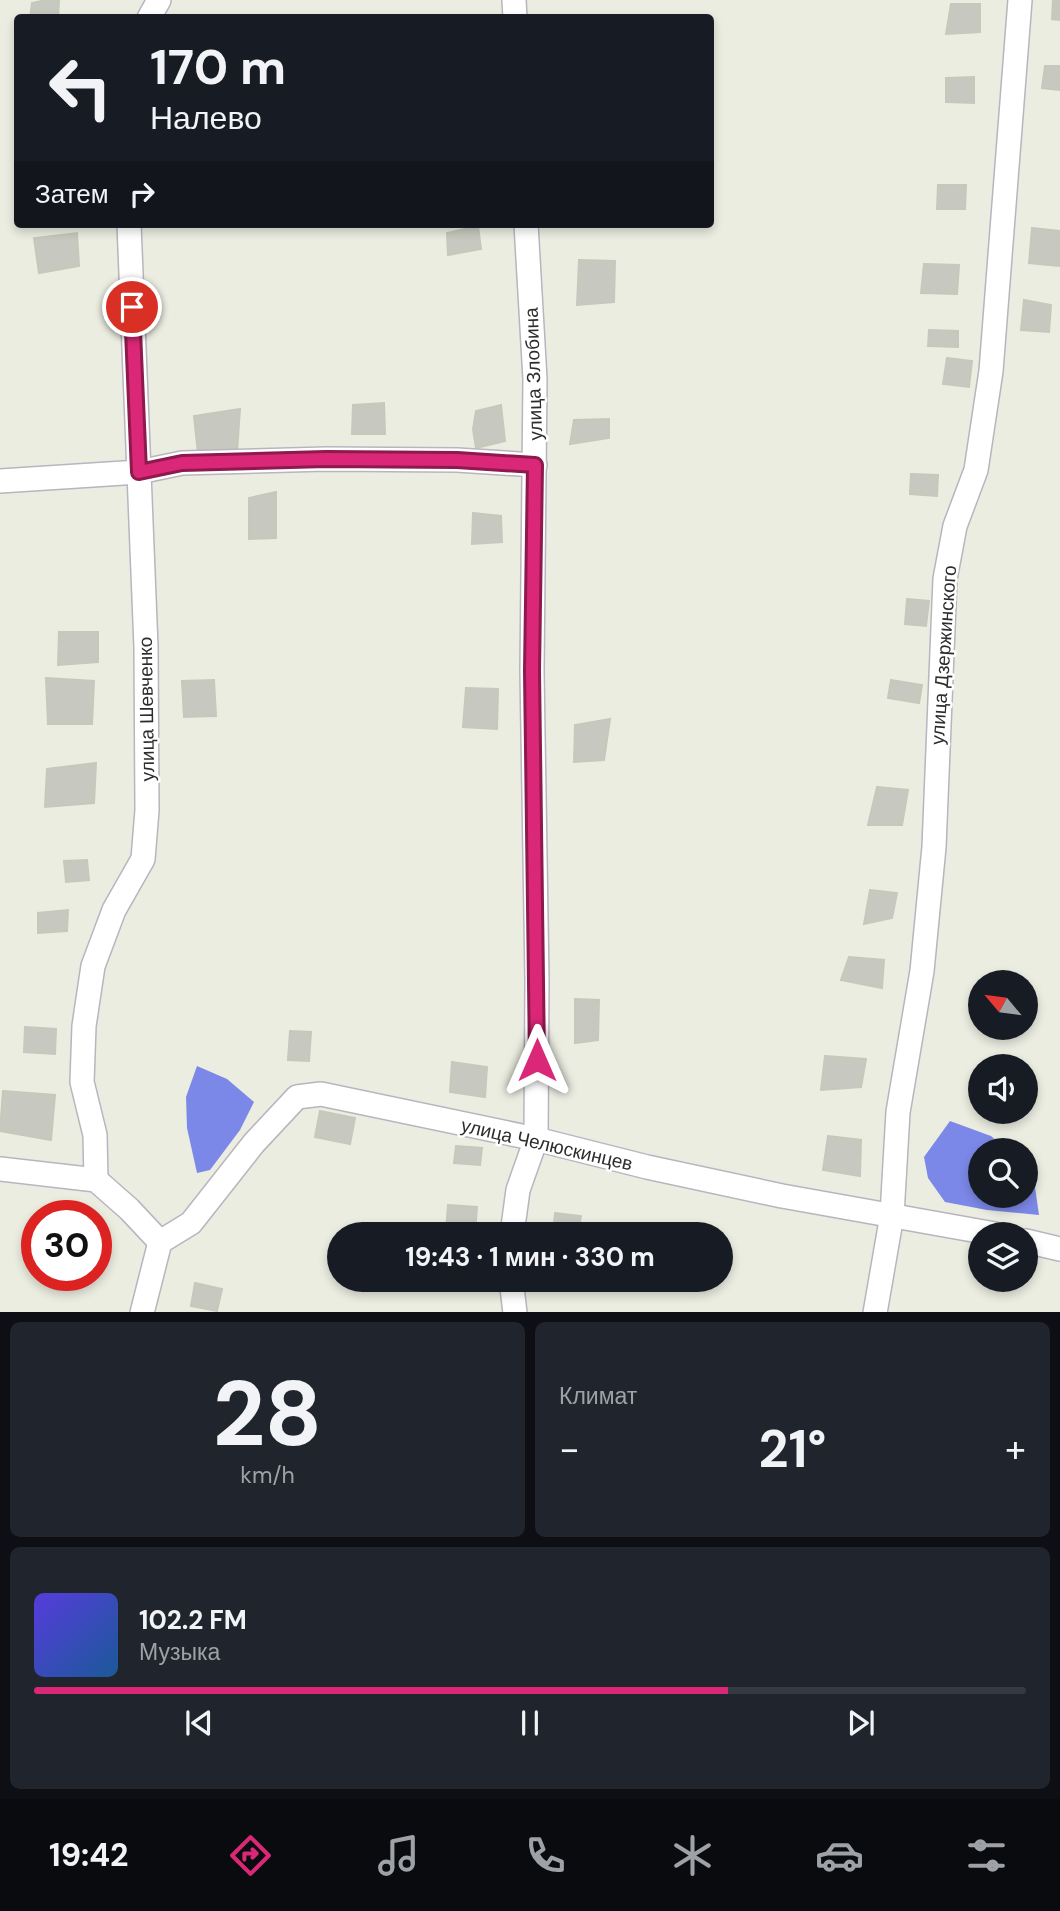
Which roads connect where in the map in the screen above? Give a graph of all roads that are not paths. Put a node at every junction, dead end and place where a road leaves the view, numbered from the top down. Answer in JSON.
{"nodes":[{"id":1,"x":1020,"y":0,"type":"edge"},
{"id":2,"x":129,"y":228,"type":"edge"},
{"id":3,"x":527,"y":228,"type":"edge"},
{"id":4,"x":535,"y":465,"type":"junction"},
{"id":5,"x":139,"y":472,"type":"junction"},
{"id":6,"x":0,"y":481,"type":"edge"},
{"id":7,"x":536,"y":1139,"type":"junction"},
{"id":8,"x":0,"y":1169,"type":"edge"},
{"id":9,"x":96,"y":1180,"type":"junction"},
{"id":10,"x":892,"y":1215,"type":"junction"},
{"id":11,"x":514,"y":1222,"type":"edge"},
{"id":12,"x":968,"y":1229,"type":"edge"},
{"id":13,"x":160,"y":1242,"type":"junction"},
{"id":14,"x":1038,"y":1244,"type":"edge"},
{"id":15,"x":1060,"y":1249,"type":"edge"},
{"id":16,"x":513,"y":1292,"type":"edge"},
{"id":17,"x":142,"y":1312,"type":"edge"},
{"id":18,"x":515,"y":1312,"type":"edge"},
{"id":19,"x":874,"y":1312,"type":"edge"}],
"edges":[{"from":1,"to":10,"type":"street","name":"улица Дзержинского"},
{"from":2,"to":5,"type":"street","name":"улица Шевченко"},
{"from":3,"to":4,"type":"street","name":"улица Злобина"},
{"from":4,"to":5,"type":"street"},
{"from":4,"to":7,"type":"street","name":"улица Злобина"},
{"from":5,"to":6,"type":"street"},
{"from":5,"to":9,"type":"street","name":"улица Шевченко"},
{"from":7,"to":10,"type":"street","name":"улица Челюскинцев"},
{"from":7,"to":11,"type":"street","name":"улица Злобина"},
{"from":7,"to":13,"type":"street","name":"улица Челюскинцев"},
{"from":8,"to":9,"type":"street"},
{"from":9,"to":13,"type":"street"},
{"from":10,"to":12,"type":"street","name":"улица Челюскинцев"},
{"from":10,"to":19,"type":"street","name":"улица Дзержинского"},
{"from":13,"to":17,"type":"street"},
{"from":14,"to":15,"type":"street"},
{"from":16,"to":18,"type":"street"}]}
